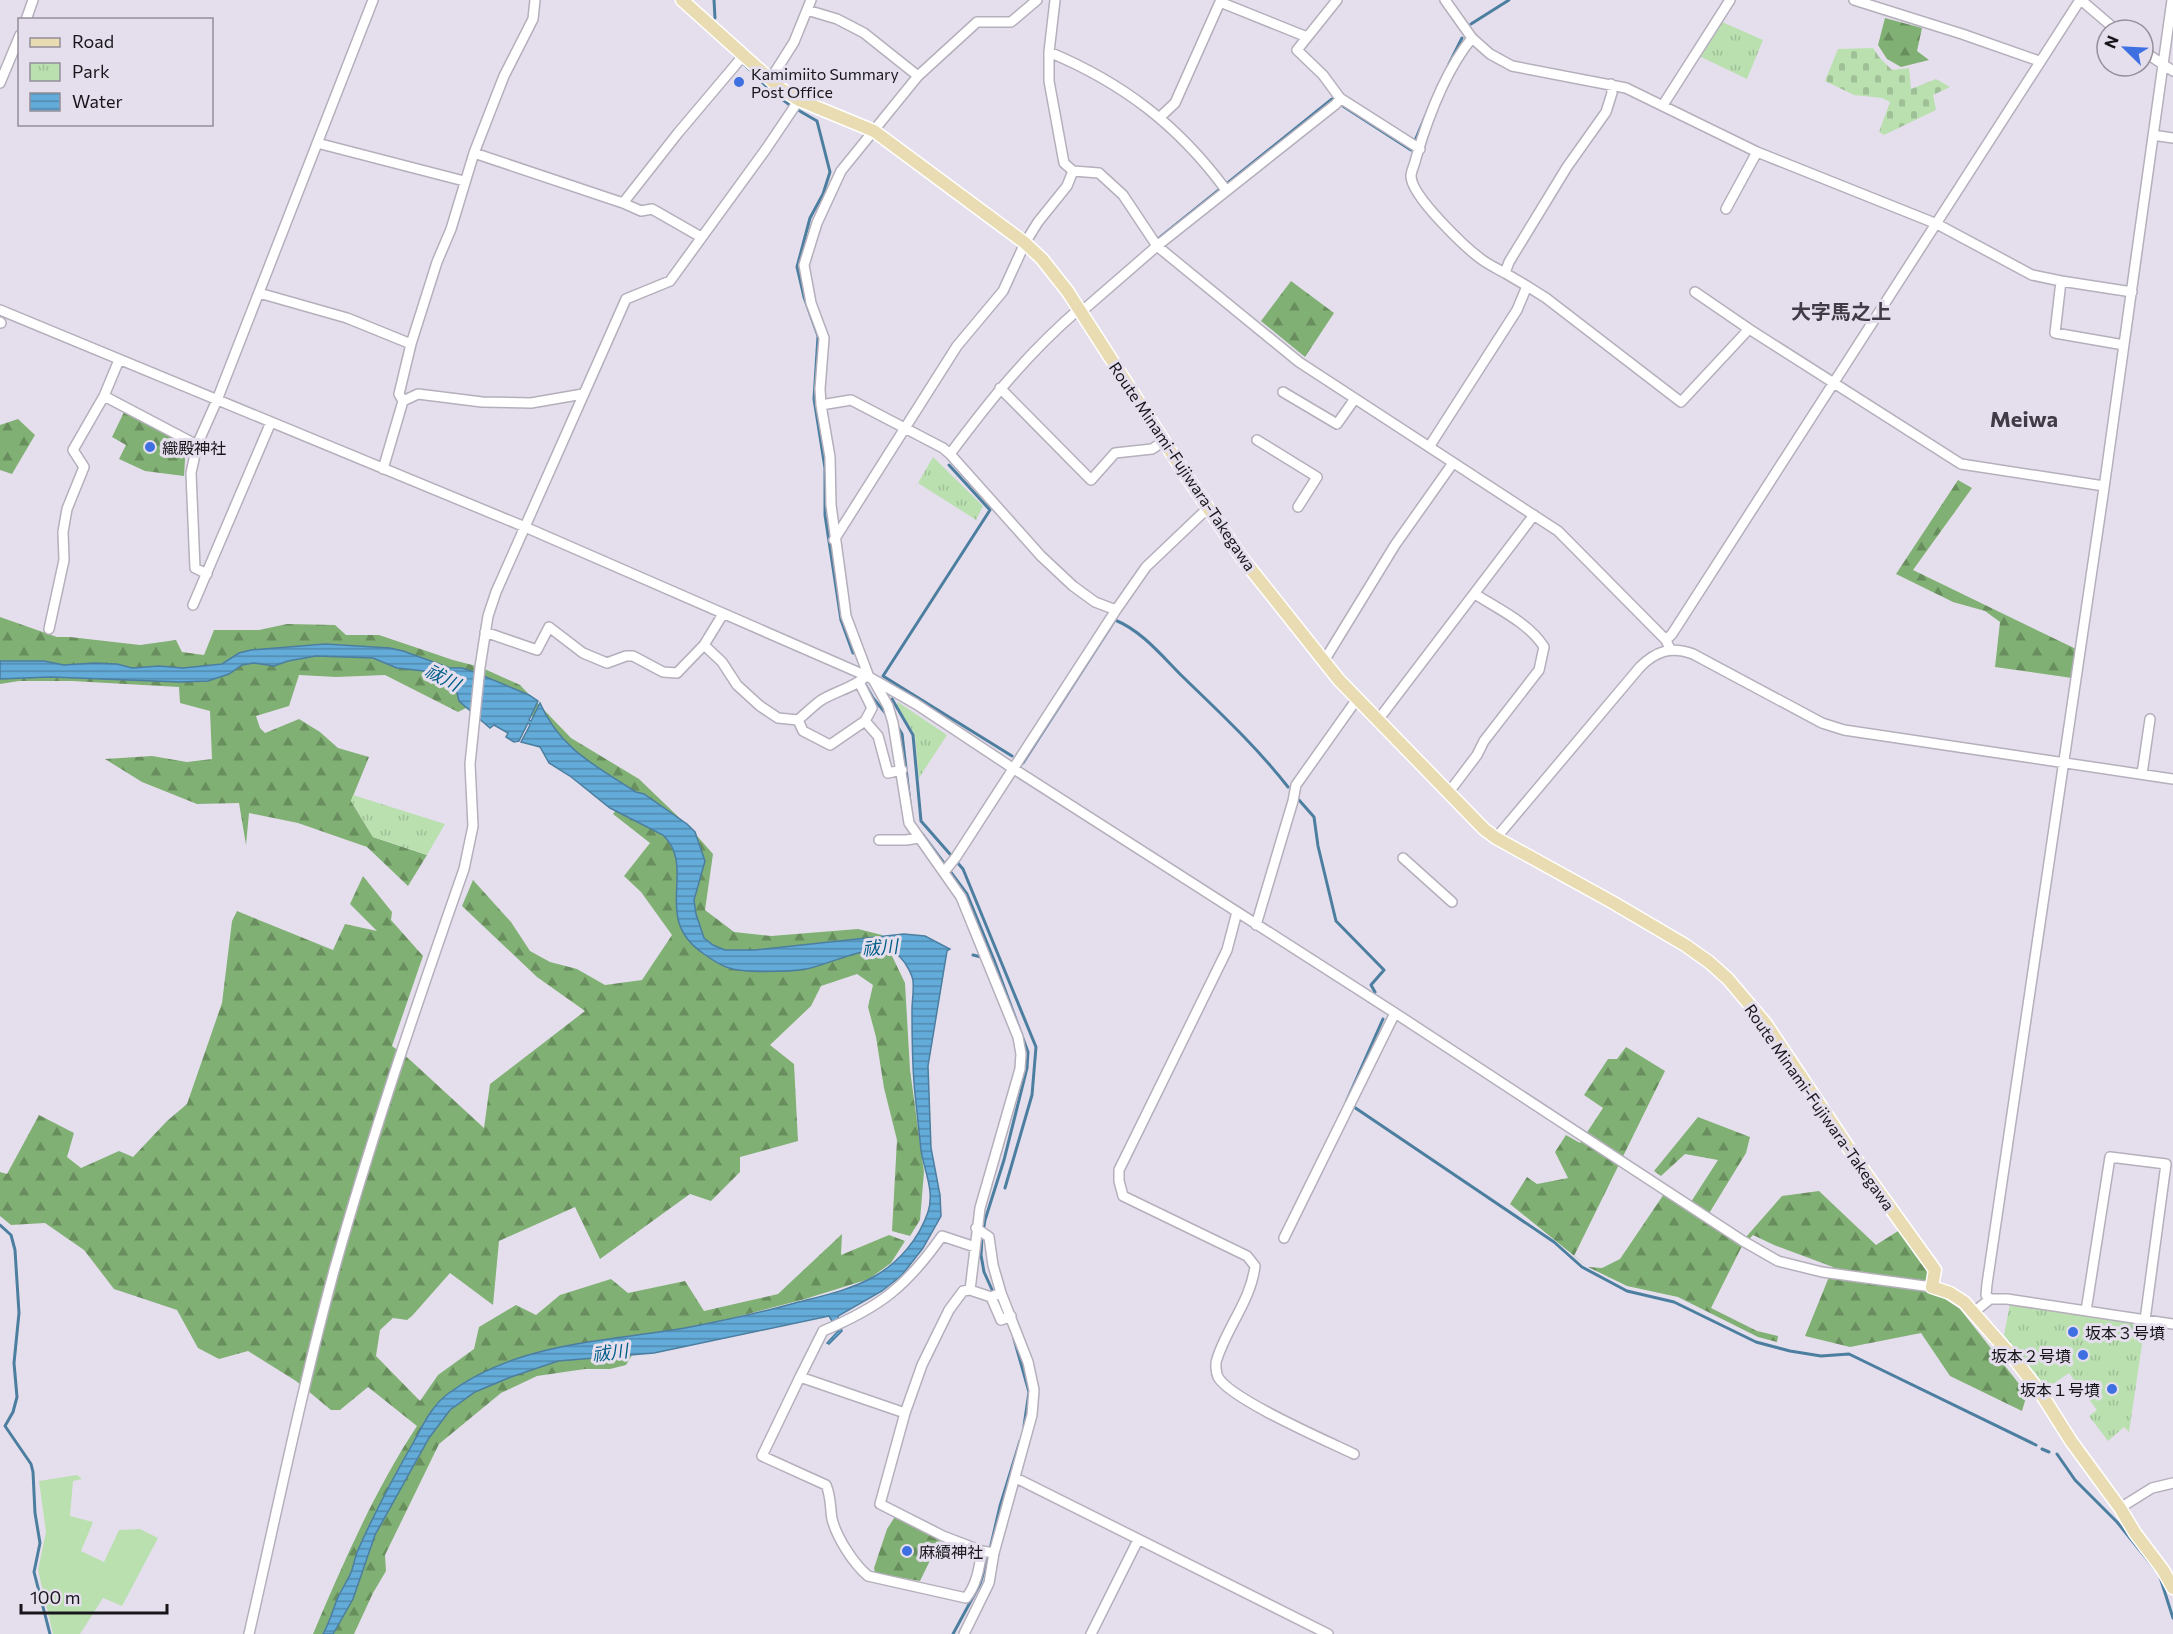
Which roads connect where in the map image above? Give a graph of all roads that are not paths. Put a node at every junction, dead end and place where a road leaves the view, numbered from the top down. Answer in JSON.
{"nodes":[{"id":1,"x":33,"y":0,"type":"edge"},
{"id":2,"x":373,"y":0,"type":"edge"},
{"id":3,"x":535,"y":0,"type":"edge"},
{"id":4,"x":811,"y":0,"type":"edge"},
{"id":5,"x":1037,"y":0,"type":"edge"},
{"id":6,"x":1055,"y":0,"type":"edge"},
{"id":7,"x":1337,"y":0,"type":"edge"},
{"id":8,"x":1445,"y":0,"type":"edge"},
{"id":9,"x":1730,"y":0,"type":"edge"},
{"id":10,"x":1854,"y":0,"type":"edge"},
{"id":11,"x":2081,"y":0,"type":"edge"},
{"id":12,"x":2172,"y":0,"type":"edge"},
{"id":13,"x":1217,"y":1,"type":"edge"},
{"id":14,"x":688,"y":3,"type":"edge"},
{"id":15,"x":807,"y":10,"type":"junction"},
{"id":16,"x":27,"y":18,"type":"edge"},
{"id":17,"x":2102,"y":18,"type":"edge"},
{"id":18,"x":1307,"y":37,"type":"junction"},
{"id":19,"x":1472,"y":38,"type":"junction"},
{"id":20,"x":18,"y":40,"type":"edge"},
{"id":21,"x":1048,"y":52,"type":"junction"},
{"id":22,"x":743,"y":56,"type":"junction"},
{"id":23,"x":2155,"y":59,"type":"edge"},
{"id":24,"x":2039,"y":61,"type":"junction"},
{"id":25,"x":2169,"y":69,"type":"edge"},
{"id":26,"x":918,"y":76,"type":"junction"},
{"id":27,"x":770,"y":80,"type":"junction"},
{"id":28,"x":0,"y":83,"type":"edge"},
{"id":29,"x":1611,"y":84,"type":"junction"},
{"id":30,"x":799,"y":100,"type":"junction"},
{"id":31,"x":1338,"y":101,"type":"junction"},
{"id":32,"x":1663,"y":105,"type":"junction"},
{"id":33,"x":1159,"y":118,"type":"junction"},
{"id":34,"x":874,"y":131,"type":"junction"},
{"id":35,"x":2159,"y":136,"type":"dead end"},
{"id":36,"x":2173,"y":138,"type":"edge"},
{"id":37,"x":317,"y":143,"type":"junction"},
{"id":38,"x":1419,"y":149,"type":"junction"},
{"id":39,"x":1757,"y":152,"type":"junction"},
{"id":40,"x":474,"y":153,"type":"junction"},
{"id":41,"x":1072,"y":171,"type":"junction"},
{"id":42,"x":464,"y":181,"type":"junction"},
{"id":43,"x":1225,"y":187,"type":"junction"},
{"id":44,"x":623,"y":203,"type":"junction"},
{"id":45,"x":1726,"y":209,"type":"dead end"},
{"id":46,"x":1937,"y":224,"type":"junction"},
{"id":47,"x":701,"y":237,"type":"junction"},
{"id":48,"x":1025,"y":243,"type":"junction"},
{"id":49,"x":1157,"y":246,"type":"junction"},
{"id":50,"x":1505,"y":273,"type":"junction"},
{"id":51,"x":2061,"y":281,"type":"junction"},
{"id":52,"x":1527,"y":286,"type":"junction"},
{"id":53,"x":1695,"y":292,"type":"dead end"},
{"id":54,"x":2132,"y":292,"type":"junction"},
{"id":55,"x":259,"y":293,"type":"junction"},
{"id":56,"x":0,"y":310,"type":"edge"},
{"id":57,"x":1080,"y":310,"type":"junction"},
{"id":58,"x":1749,"y":329,"type":"junction"},
{"id":59,"x":411,"y":344,"type":"junction"},
{"id":60,"x":2124,"y":345,"type":"junction"},
{"id":61,"x":119,"y":360,"type":"junction"},
{"id":62,"x":1834,"y":381,"type":"junction"},
{"id":63,"x":1000,"y":388,"type":"junction"},
{"id":64,"x":1283,"y":392,"type":"dead end"},
{"id":65,"x":583,"y":394,"type":"junction"},
{"id":66,"x":104,"y":396,"type":"junction"},
{"id":67,"x":217,"y":400,"type":"junction"},
{"id":68,"x":1354,"y":400,"type":"junction"},
{"id":69,"x":402,"y":401,"type":"junction"},
{"id":70,"x":821,"y":405,"type":"junction"},
{"id":71,"x":271,"y":422,"type":"junction"},
{"id":72,"x":906,"y":429,"type":"junction"},
{"id":73,"x":1257,"y":440,"type":"dead end"},
{"id":74,"x":1164,"y":441,"type":"junction"},
{"id":75,"x":197,"y":445,"type":"junction"},
{"id":76,"x":1429,"y":447,"type":"junction"},
{"id":77,"x":950,"y":454,"type":"junction"},
{"id":78,"x":1453,"y":463,"type":"junction"},
{"id":79,"x":383,"y":469,"type":"junction"},
{"id":80,"x":2104,"y":486,"type":"junction"},
{"id":81,"x":1209,"y":507,"type":"junction"},
{"id":82,"x":1298,"y":507,"type":"dead end"},
{"id":83,"x":1534,"y":515,"type":"junction"},
{"id":84,"x":525,"y":527,"type":"junction"},
{"id":85,"x":834,"y":540,"type":"junction"},
{"id":86,"x":207,"y":574,"type":"junction"},
{"id":87,"x":1475,"y":594,"type":"junction"},
{"id":88,"x":194,"y":605,"type":"dead end"},
{"id":89,"x":1116,"y":610,"type":"junction"},
{"id":90,"x":723,"y":614,"type":"junction"},
{"id":91,"x":49,"y":629,"type":"dead end"},
{"id":92,"x":485,"y":632,"type":"junction"},
{"id":93,"x":1666,"y":640,"type":"junction"},
{"id":94,"x":704,"y":645,"type":"junction"},
{"id":95,"x":1670,"y":649,"type":"junction"},
{"id":96,"x":1324,"y":661,"type":"junction"},
{"id":97,"x":867,"y":679,"type":"junction"},
{"id":98,"x":1357,"y":699,"type":"junction"},
{"id":99,"x":2150,"y":719,"type":"dead end"},
{"id":100,"x":798,"y":720,"type":"junction"},
{"id":101,"x":1377,"y":720,"type":"junction"},
{"id":102,"x":865,"y":721,"type":"junction"},
{"id":103,"x":2063,"y":762,"type":"junction"},
{"id":104,"x":1014,"y":769,"type":"junction"},
{"id":105,"x":902,"y":770,"type":"junction"},
{"id":106,"x":2142,"y":774,"type":"junction"},
{"id":107,"x":2173,"y":779,"type":"edge"},
{"id":108,"x":1449,"y":792,"type":"junction"},
{"id":109,"x":919,"y":838,"type":"junction"},
{"id":110,"x":1496,"y":838,"type":"junction"},
{"id":111,"x":879,"y":840,"type":"dead end"},
{"id":112,"x":1403,"y":858,"type":"dead end"},
{"id":113,"x":945,"y":870,"type":"junction"},
{"id":114,"x":1452,"y":902,"type":"dead end"},
{"id":115,"x":1237,"y":912,"type":"junction"},
{"id":116,"x":1256,"y":925,"type":"junction"},
{"id":117,"x":1395,"y":1013,"type":"junction"},
{"id":118,"x":976,"y":1228,"type":"junction"},
{"id":119,"x":1284,"y":1238,"type":"dead end"},
{"id":120,"x":975,"y":1247,"type":"junction"},
{"id":121,"x":1932,"y":1287,"type":"junction"},
{"id":122,"x":969,"y":1290,"type":"junction"},
{"id":123,"x":1001,"y":1293,"type":"junction"},
{"id":124,"x":991,"y":1297,"type":"junction"},
{"id":125,"x":1989,"y":1299,"type":"junction"},
{"id":126,"x":2086,"y":1311,"type":"junction"},
{"id":127,"x":1974,"y":1312,"type":"junction"},
{"id":128,"x":1011,"y":1316,"type":"junction"},
{"id":129,"x":2145,"y":1320,"type":"junction"},
{"id":130,"x":2173,"y":1324,"type":"edge"},
{"id":131,"x":800,"y":1377,"type":"junction"},
{"id":132,"x":905,"y":1413,"type":"junction"},
{"id":133,"x":1354,"y":1454,"type":"dead end"},
{"id":134,"x":1016,"y":1478,"type":"junction"},
{"id":135,"x":2173,"y":1483,"type":"edge"},
{"id":136,"x":2120,"y":1508,"type":"junction"},
{"id":137,"x":1138,"y":1540,"type":"junction"},
{"id":138,"x":982,"y":1551,"type":"junction"},
{"id":139,"x":994,"y":1553,"type":"junction"},
{"id":140,"x":2173,"y":1588,"type":"edge"},
{"id":141,"x":249,"y":1634,"type":"edge"},
{"id":142,"x":964,"y":1634,"type":"edge"},
{"id":143,"x":1091,"y":1634,"type":"edge"},
{"id":144,"x":1328,"y":1634,"type":"edge"}],
"edges":[{"from":1,"to":16,"type":"street"},
{"from":2,"to":37,"type":"street"},
{"from":3,"to":40,"type":"street"},
{"from":4,"to":15,"type":"street"},
{"from":5,"to":26,"type":"street"},
{"from":6,"to":21,"type":"street"},
{"from":7,"to":18,"type":"street"},
{"from":8,"to":19,"type":"street"},
{"from":9,"to":32,"type":"street"},
{"from":10,"to":24,"type":"street"},
{"from":11,"to":17,"type":"street"},
{"from":11,"to":24,"type":"street"},
{"from":12,"to":25,"type":"street"},
{"from":13,"to":18,"type":"street"},
{"from":13,"to":33,"type":"street"},
{"from":14,"to":22,"type":"main road","name":"Route Minami-Fujiwara-Takegawa"},
{"from":15,"to":26,"type":"street"},
{"from":15,"to":27,"type":"street"},
{"from":18,"to":31,"type":"street"},
{"from":19,"to":29,"type":"street"},
{"from":19,"to":38,"type":"street"},
{"from":20,"to":28,"type":"street"},
{"from":21,"to":33,"type":"street"},
{"from":21,"to":41,"type":"street"},
{"from":22,"to":27,"type":"main road","name":"Route Minami-Fujiwara-Takegawa"},
{"from":22,"to":44,"type":"street"},
{"from":23,"to":25,"type":"street"},
{"from":24,"to":46,"type":"street"},
{"from":25,"to":54,"type":"street"},
{"from":26,"to":34,"type":"street"},
{"from":27,"to":30,"type":"main road","name":"Route Minami-Fujiwara-Takegawa"},
{"from":29,"to":32,"type":"street"},
{"from":29,"to":50,"type":"street"},
{"from":30,"to":34,"type":"main road","name":"Route Minami-Fujiwara-Takegawa"},
{"from":30,"to":47,"type":"street"},
{"from":31,"to":38,"type":"street"},
{"from":31,"to":43,"type":"street"},
{"from":32,"to":39,"type":"street"},
{"from":33,"to":43,"type":"street"},
{"from":34,"to":48,"type":"main road","name":"Route Minami-Fujiwara-Takegawa"},
{"from":34,"to":70,"type":"street"},
{"from":35,"to":36,"type":"street"},
{"from":37,"to":42,"type":"street"},
{"from":37,"to":55,"type":"street"},
{"from":38,"to":50,"type":"street"},
{"from":39,"to":45,"type":"street"},
{"from":39,"to":46,"type":"street"},
{"from":40,"to":42,"type":"street"},
{"from":40,"to":44,"type":"street"},
{"from":41,"to":48,"type":"street"},
{"from":41,"to":49,"type":"street"},
{"from":42,"to":59,"type":"street"},
{"from":43,"to":49,"type":"street"},
{"from":44,"to":47,"type":"street"},
{"from":46,"to":51,"type":"street"},
{"from":46,"to":62,"type":"street"},
{"from":47,"to":65,"type":"street"},
{"from":48,"to":57,"type":"main road","name":"Route Minami-Fujiwara-Takegawa"},
{"from":48,"to":72,"type":"street"},
{"from":49,"to":57,"type":"street"},
{"from":49,"to":68,"type":"street"},
{"from":50,"to":52,"type":"street"},
{"from":51,"to":54,"type":"street"},
{"from":51,"to":60,"type":"street"},
{"from":52,"to":58,"type":"street"},
{"from":52,"to":76,"type":"street"},
{"from":53,"to":58,"type":"street"},
{"from":54,"to":60,"type":"street"},
{"from":55,"to":59,"type":"street"},
{"from":55,"to":67,"type":"street"},
{"from":56,"to":61,"type":"street"},
{"from":57,"to":63,"type":"street"},
{"from":57,"to":74,"type":"main road","name":"Route Minami-Fujiwara-Takegawa"},
{"from":58,"to":62,"type":"street"},
{"from":59,"to":69,"type":"street"},
{"from":60,"to":80,"type":"street"},
{"from":61,"to":66,"type":"street"},
{"from":61,"to":67,"type":"street"},
{"from":62,"to":80,"type":"street"},
{"from":62,"to":93,"type":"street"},
{"from":63,"to":74,"type":"street"},
{"from":63,"to":77,"type":"street"},
{"from":64,"to":68,"type":"street"},
{"from":65,"to":69,"type":"street"},
{"from":65,"to":84,"type":"street"},
{"from":66,"to":75,"type":"street"},
{"from":66,"to":91,"type":"street"},
{"from":67,"to":71,"type":"street"},
{"from":67,"to":75,"type":"street"},
{"from":68,"to":76,"type":"street"},
{"from":69,"to":79,"type":"street"},
{"from":70,"to":72,"type":"street"},
{"from":70,"to":85,"type":"street"},
{"from":71,"to":79,"type":"street"},
{"from":71,"to":86,"type":"street"},
{"from":72,"to":77,"type":"street"},
{"from":72,"to":85,"type":"street"},
{"from":73,"to":82,"type":"street"},
{"from":74,"to":81,"type":"main road","name":"Route Minami-Fujiwara-Takegawa"},
{"from":75,"to":86,"type":"street"},
{"from":76,"to":78,"type":"street"},
{"from":77,"to":89,"type":"street"},
{"from":78,"to":83,"type":"street"},
{"from":78,"to":96,"type":"street"},
{"from":79,"to":84,"type":"street"},
{"from":80,"to":103,"type":"street"},
{"from":81,"to":89,"type":"street"},
{"from":81,"to":96,"type":"main road","name":"Route Minami-Fujiwara-Takegawa"},
{"from":83,"to":87,"type":"street"},
{"from":83,"to":93,"type":"street"},
{"from":84,"to":90,"type":"street"},
{"from":84,"to":92,"type":"street"},
{"from":85,"to":97,"type":"street"},
{"from":86,"to":88,"type":"street"},
{"from":87,"to":101,"type":"street"},
{"from":87,"to":108,"type":"street"},
{"from":89,"to":104,"type":"street"},
{"from":90,"to":94,"type":"street"},
{"from":90,"to":97,"type":"street"},
{"from":92,"to":94,"type":"street"},
{"from":92,"to":141,"type":"street"},
{"from":93,"to":95,"type":"street"},
{"from":94,"to":100,"type":"street"},
{"from":95,"to":103,"type":"street"},
{"from":95,"to":110,"type":"street"},
{"from":96,"to":98,"type":"main road","name":"Route Minami-Fujiwara-Takegawa"},
{"from":97,"to":100,"type":"street"},
{"from":97,"to":102,"type":"street"},
{"from":97,"to":104,"type":"street"},
{"from":97,"to":105,"type":"street"},
{"from":98,"to":101,"type":"main road","name":"Route Minami-Fujiwara-Takegawa"},
{"from":98,"to":116,"type":"street"},
{"from":99,"to":106,"type":"street"},
{"from":100,"to":102,"type":"street"},
{"from":101,"to":108,"type":"main road","name":"Route Minami-Fujiwara-Takegawa"},
{"from":102,"to":105,"type":"street"},
{"from":103,"to":106,"type":"street"},
{"from":103,"to":125,"type":"street"},
{"from":104,"to":113,"type":"street"},
{"from":104,"to":115,"type":"street"},
{"from":105,"to":109,"type":"street"},
{"from":106,"to":107,"type":"street"},
{"from":108,"to":110,"type":"main road","name":"Route Minami-Fujiwara-Takegawa"},
{"from":109,"to":111,"type":"street"},
{"from":109,"to":113,"type":"street"},
{"from":110,"to":121,"type":"main road","name":"Route Minami-Fujiwara-Takegawa"},
{"from":112,"to":114,"type":"street"},
{"from":113,"to":118,"type":"street"},
{"from":115,"to":116,"type":"street"},
{"from":115,"to":133,"type":"street"},
{"from":116,"to":117,"type":"street"},
{"from":117,"to":119,"type":"street"},
{"from":117,"to":121,"type":"street"},
{"from":118,"to":120,"type":"street"},
{"from":118,"to":123,"type":"street"},
{"from":120,"to":122,"type":"street"},
{"from":120,"to":131,"type":"street"},
{"from":121,"to":127,"type":"main road"},
{"from":122,"to":124,"type":"street"},
{"from":122,"to":132,"type":"street"},
{"from":123,"to":124,"type":"street"},
{"from":123,"to":128,"type":"street"},
{"from":124,"to":128,"type":"street"},
{"from":125,"to":126,"type":"street"},
{"from":125,"to":127,"type":"street"},
{"from":126,"to":129,"type":"street"},
{"from":126,"to":129,"type":"street"},
{"from":127,"to":136,"type":"main road"},
{"from":128,"to":134,"type":"street"},
{"from":129,"to":130,"type":"street"},
{"from":131,"to":132,"type":"street"},
{"from":131,"to":138,"type":"street"},
{"from":132,"to":138,"type":"street"},
{"from":134,"to":137,"type":"street"},
{"from":134,"to":139,"type":"street"},
{"from":135,"to":136,"type":"street"},
{"from":136,"to":140,"type":"main road"},
{"from":137,"to":143,"type":"street"},
{"from":137,"to":144,"type":"street"},
{"from":138,"to":139,"type":"street"},
{"from":139,"to":142,"type":"street"}]}
